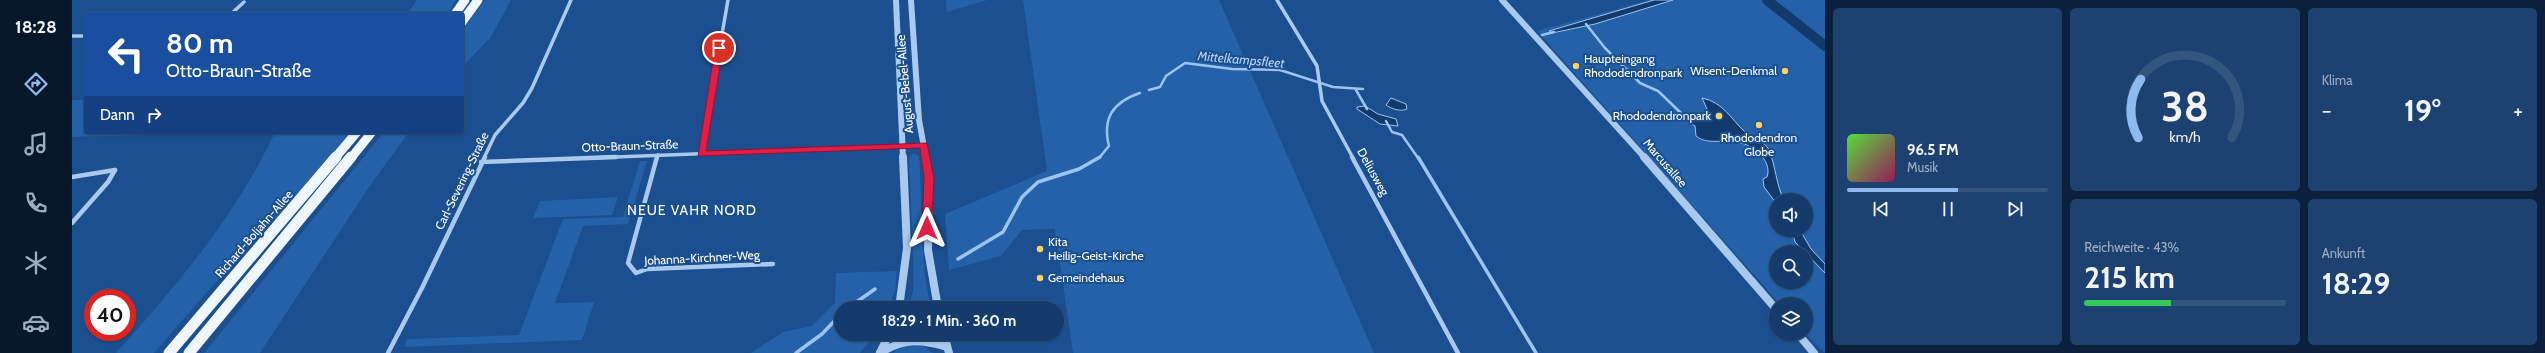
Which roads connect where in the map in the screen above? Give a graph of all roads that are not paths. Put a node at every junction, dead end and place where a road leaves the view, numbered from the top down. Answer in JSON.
{"nodes":[{"id":1,"x":465,"y":0,"type":"edge"},
{"id":2,"x":478,"y":0,"type":"edge"},
{"id":3,"x":571,"y":0,"type":"edge"},
{"id":4,"x":728,"y":0,"type":"edge"},
{"id":5,"x":896,"y":0,"type":"edge"},
{"id":6,"x":911,"y":0,"type":"edge"},
{"id":7,"x":1277,"y":0,"type":"edge"},
{"id":8,"x":1502,"y":0,"type":"edge"},
{"id":9,"x":244,"y":2,"type":"dead end"},
{"id":10,"x":233,"y":12,"type":"edge"},
{"id":11,"x":456,"y":12,"type":"edge"},
{"id":12,"x":464,"y":19,"type":"edge"},
{"id":13,"x":72,"y":36,"type":"edge"},
{"id":14,"x":84,"y":36,"type":"edge"},
{"id":15,"x":355,"y":134,"type":"edge"},
{"id":16,"x":370,"y":134,"type":"edge"},
{"id":17,"x":924,"y":145,"type":"junction"},
{"id":18,"x":903,"y":146,"type":"junction"},
{"id":19,"x":701,"y":154,"type":"junction"},
{"id":20,"x":658,"y":155,"type":"junction"},
{"id":21,"x":481,"y":162,"type":"junction"},
{"id":22,"x":72,"y":177,"type":"edge"},
{"id":23,"x":72,"y":223,"type":"edge"},
{"id":24,"x":773,"y":264,"type":"dead end"},
{"id":25,"x":901,"y":301,"type":"edge"},
{"id":26,"x":937,"y":301,"type":"edge"},
{"id":27,"x":1769,"y":301,"type":"edge"},
{"id":28,"x":886,"y":341,"type":"edge"},
{"id":29,"x":1804,"y":341,"type":"edge"},
{"id":30,"x":948,"y":350,"type":"edge"},
{"id":31,"x":169,"y":353,"type":"edge"},
{"id":32,"x":189,"y":353,"type":"edge"},
{"id":33,"x":388,"y":353,"type":"edge"},
{"id":34,"x":880,"y":353,"type":"edge"},
{"id":35,"x":1458,"y":353,"type":"edge"},
{"id":36,"x":1814,"y":353,"type":"edge"}],
"edges":[{"from":1,"to":11,"type":"main road"},
{"from":2,"to":12,"type":"main road"},
{"from":3,"to":21,"type":"street","name":"Carl-Severing-Straße"},
{"from":4,"to":19,"type":"street"},
{"from":5,"to":18,"type":"street","name":"August-Bebel-Allee"},
{"from":6,"to":17,"type":"street","name":"August-Bebel-Allee"},
{"from":7,"to":35,"type":"street","name":"Deliusweg"},
{"from":8,"to":27,"type":"street","name":"Marcusallee"},
{"from":9,"to":10,"type":"street"},
{"from":13,"to":14,"type":"street"},
{"from":15,"to":31,"type":"main road","name":"Richard-Boljahn-Allee"},
{"from":16,"to":32,"type":"main road","name":"Richard-Boljahn-Allee"},
{"from":17,"to":18,"type":"street","name":"Otto-Braun-Straße"},
{"from":17,"to":26,"type":"street","name":"August-Bebel-Allee"},
{"from":18,"to":19,"type":"street","name":"Otto-Braun-Straße"},
{"from":18,"to":25,"type":"street","name":"August-Bebel-Allee"},
{"from":19,"to":20,"type":"street","name":"Otto-Braun-Straße"},
{"from":20,"to":21,"type":"street","name":"Otto-Braun-Straße"},
{"from":20,"to":24,"type":"street","name":"Johanna-Kirchner-Weg"},
{"from":21,"to":33,"type":"street","name":"Carl-Severing-Straße"},
{"from":22,"to":23,"type":"street"},
{"from":28,"to":34,"type":"street"},
{"from":29,"to":36,"type":"street"},
{"from":30,"to":34,"type":"street"}]}
